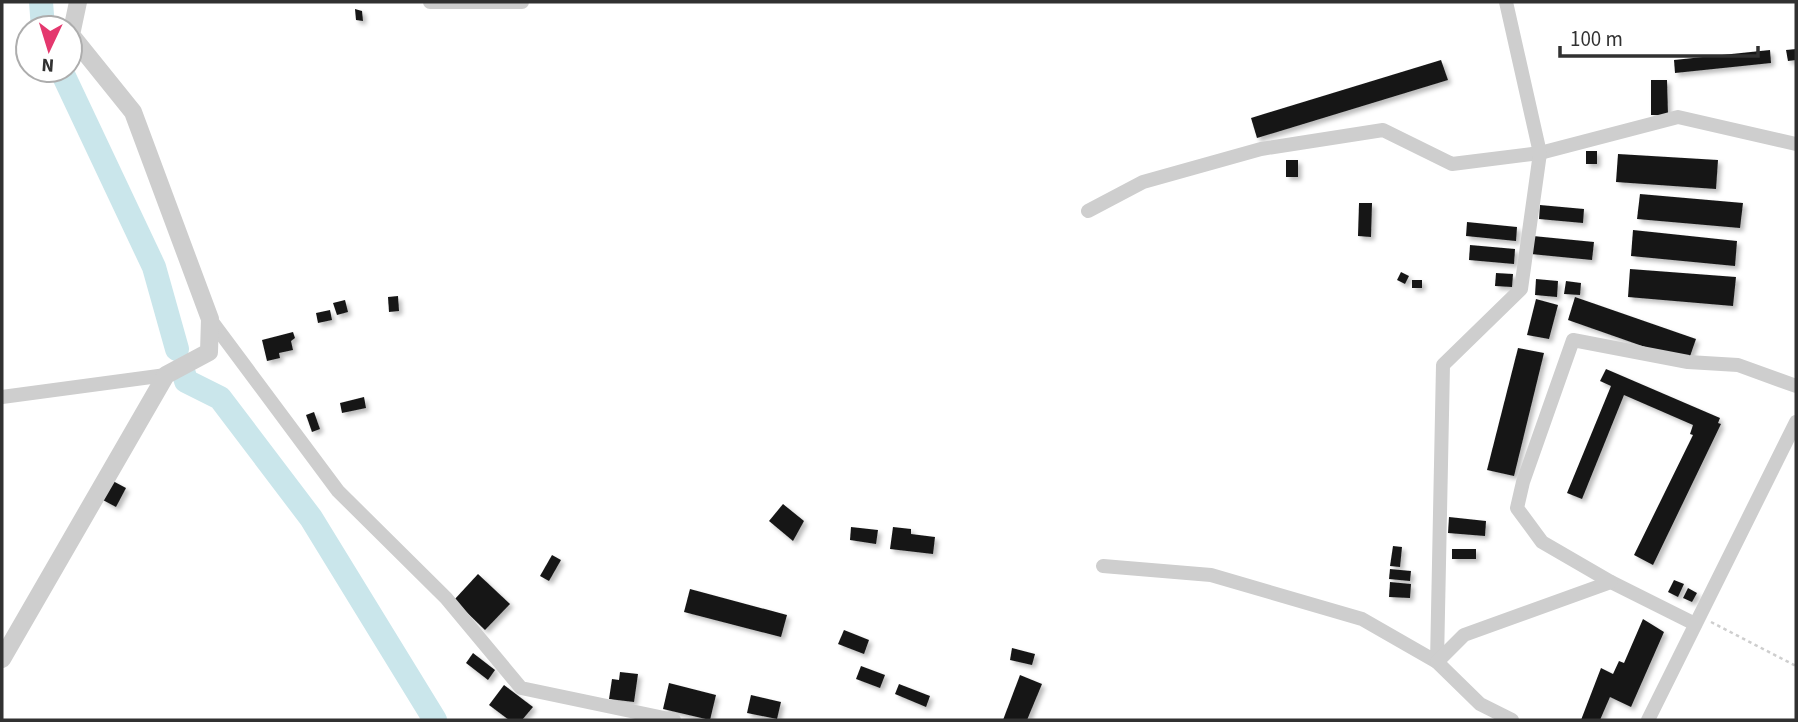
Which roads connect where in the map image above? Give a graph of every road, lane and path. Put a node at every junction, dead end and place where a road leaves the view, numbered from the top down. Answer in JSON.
{"nodes":[{"id":1,"x":78,"y":2,"type":"edge"},
{"id":2,"x":430,"y":2,"type":"edge"},
{"id":3,"x":522,"y":2,"type":"edge"},
{"id":4,"x":1506,"y":2,"type":"edge"},
{"id":5,"x":1796,"y":144,"type":"edge"},
{"id":6,"x":1540,"y":153,"type":"junction"},
{"id":7,"x":1088,"y":211,"type":"dead end"},
{"id":8,"x":210,"y":319,"type":"junction"},
{"id":9,"x":166,"y":375,"type":"junction"},
{"id":10,"x":1796,"y":386,"type":"edge"},
{"id":11,"x":2,"y":397,"type":"edge"},
{"id":12,"x":1796,"y":422,"type":"edge"},
{"id":13,"x":1102,"y":566,"type":"dead end"},
{"id":14,"x":1612,"y":582,"type":"junction"},
{"id":15,"x":1698,"y":621,"type":"junction"},
{"id":16,"x":2,"y":660,"type":"edge"},
{"id":17,"x":1437,"y":662,"type":"junction"},
{"id":18,"x":1796,"y":666,"type":"edge"},
{"id":19,"x":674,"y":720,"type":"edge"},
{"id":20,"x":1512,"y":720,"type":"edge"},
{"id":21,"x":1647,"y":720,"type":"edge"}],
"edges":[{"from":1,"to":8,"type":"street"},
{"from":2,"to":3,"type":"street"},
{"from":4,"to":6,"type":"street"},
{"from":5,"to":6,"type":"street"},
{"from":6,"to":7,"type":"street"},
{"from":6,"to":17,"type":"street"},
{"from":8,"to":9,"type":"street"},
{"from":8,"to":19,"type":"street"},
{"from":9,"to":11,"type":"street"},
{"from":9,"to":16,"type":"street"},
{"from":10,"to":14,"type":"street"},
{"from":12,"to":15,"type":"street"},
{"from":13,"to":17,"type":"street"},
{"from":14,"to":15,"type":"street"},
{"from":14,"to":17,"type":"street"},
{"from":15,"to":18,"type":"path"},
{"from":15,"to":21,"type":"street"},
{"from":17,"to":20,"type":"street"}]}
